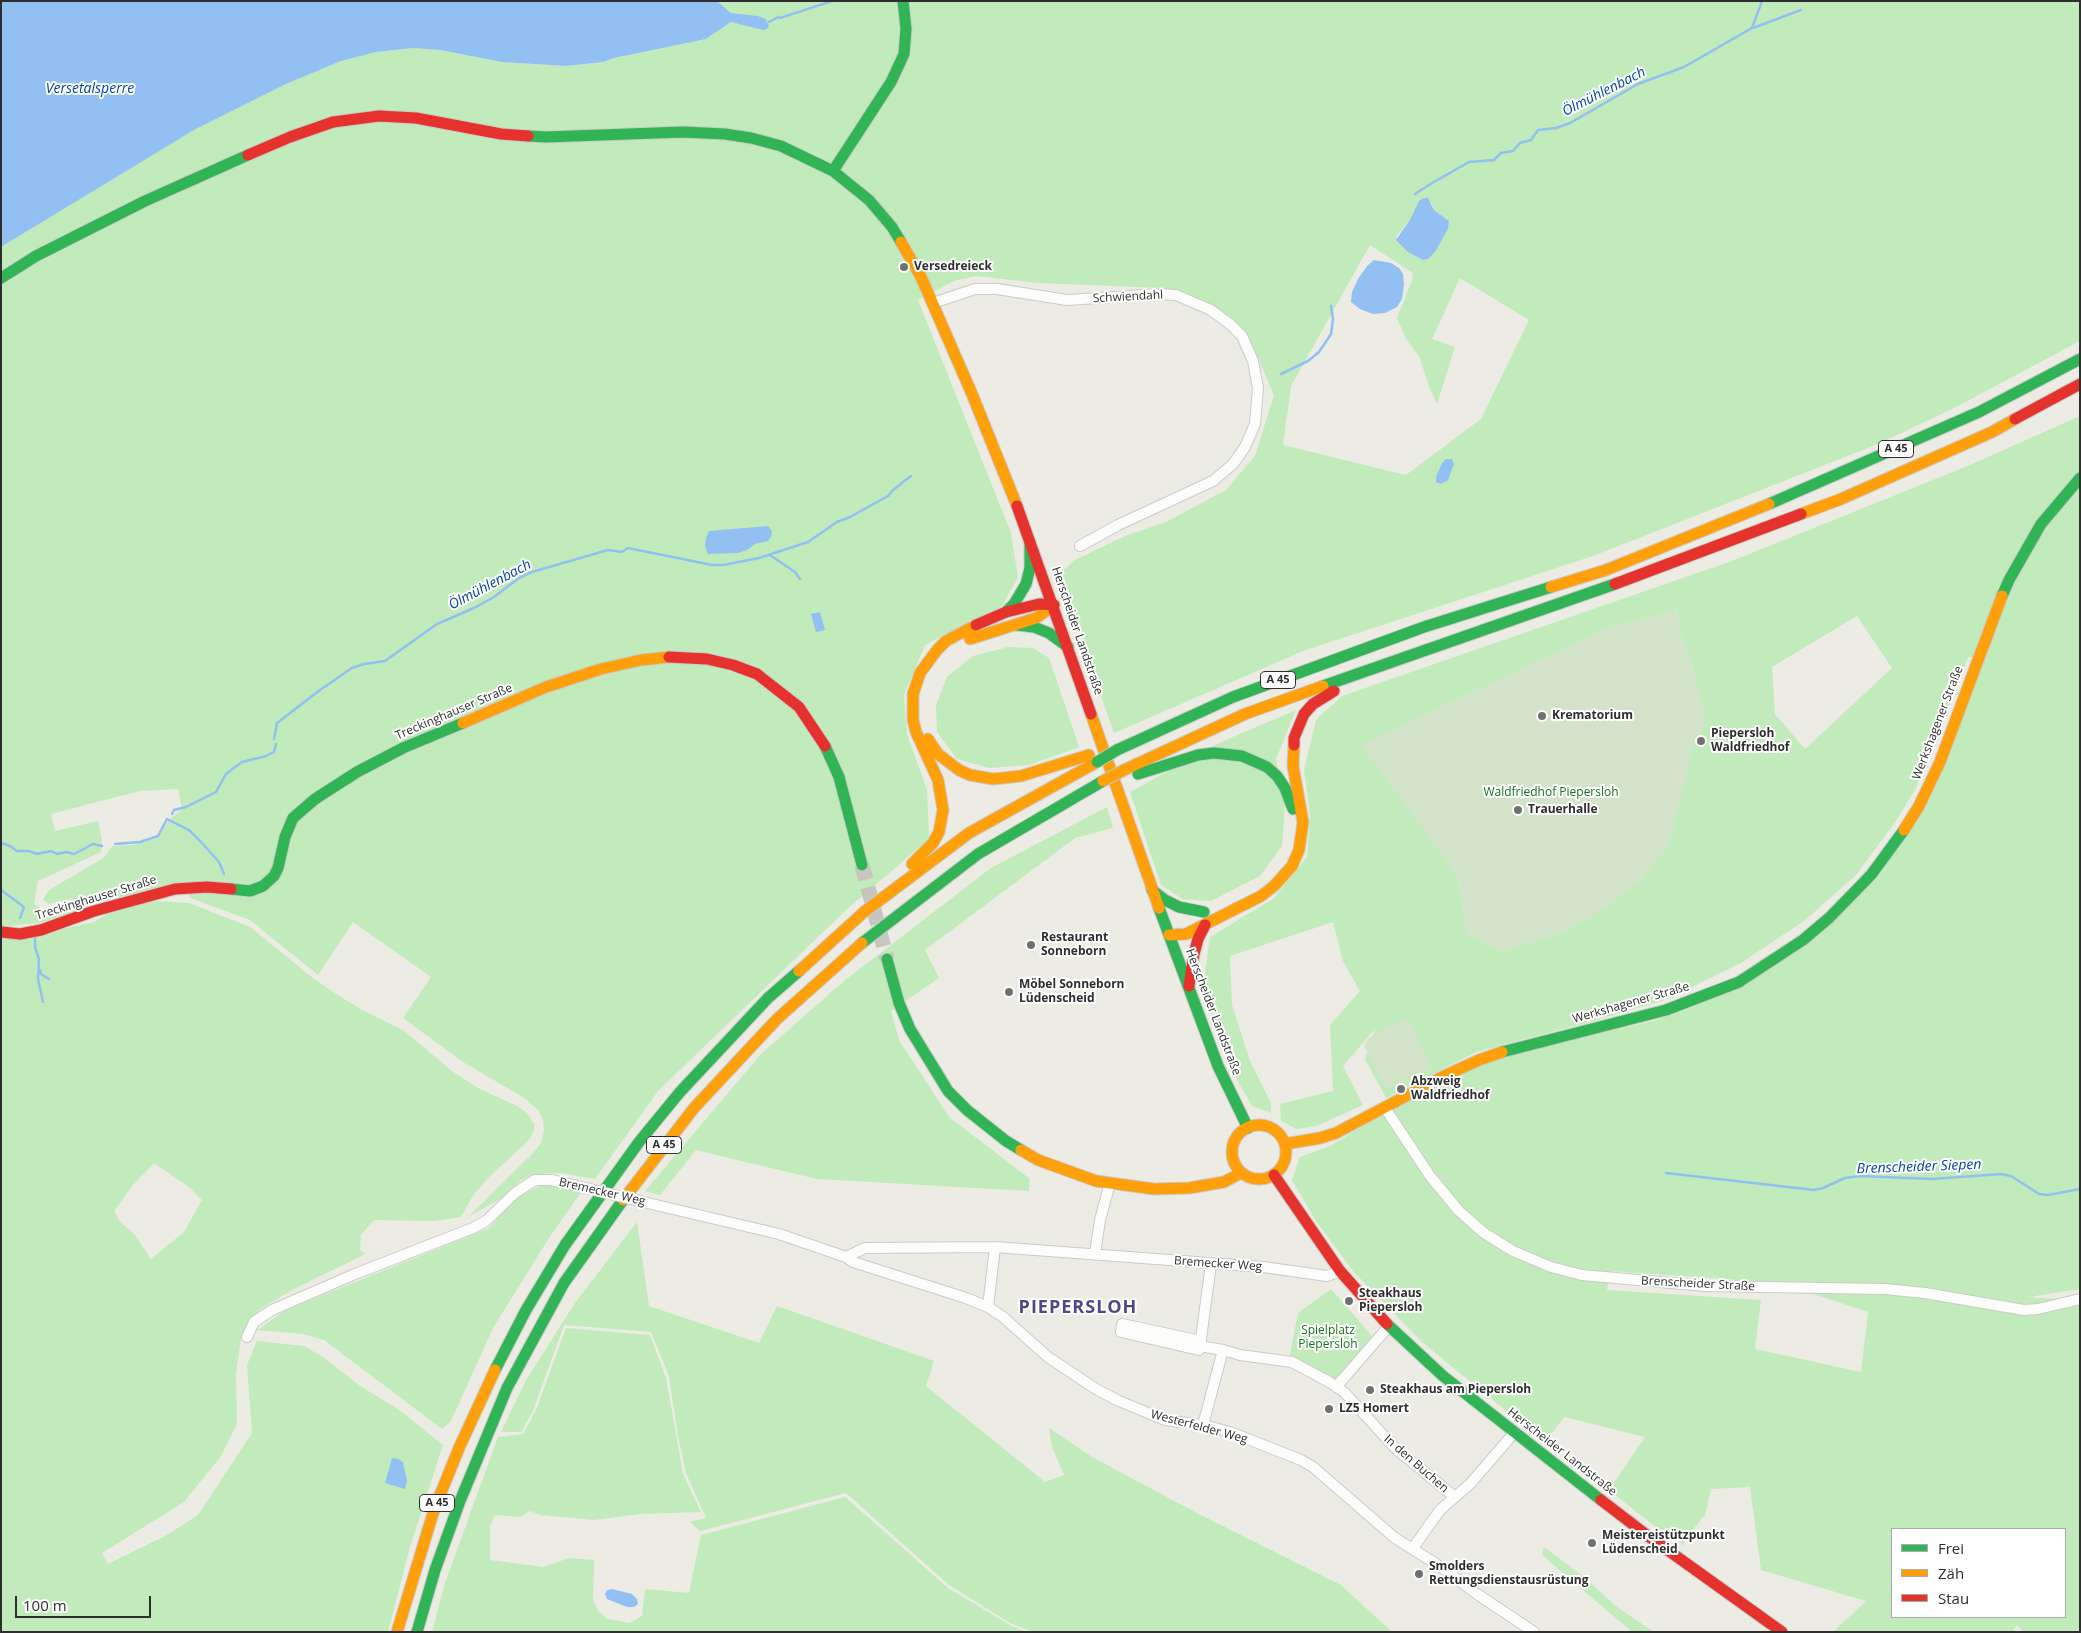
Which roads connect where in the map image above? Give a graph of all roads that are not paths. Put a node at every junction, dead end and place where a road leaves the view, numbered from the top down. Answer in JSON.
{"nodes":[{"id":1,"x":903,"y":1,"type":"edge"},
{"id":2,"x":833,"y":171,"type":"junction"},
{"id":3,"x":1,"y":278,"type":"edge"},
{"id":4,"x":933,"y":303,"type":"junction"},
{"id":5,"x":2080,"y":353,"type":"edge"},
{"id":6,"x":2080,"y":359,"type":"edge"},
{"id":7,"x":2056,"y":372,"type":"junction"},
{"id":8,"x":2080,"y":384,"type":"edge"},
{"id":9,"x":2080,"y":478,"type":"edge"},
{"id":10,"x":1030,"y":542,"type":"junction"},
{"id":11,"x":1080,"y":546,"type":"dead end"},
{"id":12,"x":1054,"y":605,"type":"junction"},
{"id":13,"x":1006,"y":612,"type":"junction"},
{"id":14,"x":1015,"y":625,"type":"junction"},
{"id":15,"x":1068,"y":647,"type":"junction"},
{"id":16,"x":1389,"y":663,"type":"junction"},
{"id":17,"x":1095,"y":757,"type":"junction"},
{"id":18,"x":1126,"y":774,"type":"junction"},
{"id":19,"x":862,"y":865,"type":"tunnel mouth"},
{"id":20,"x":1152,"y":890,"type":"junction"},
{"id":21,"x":864,"y":912,"type":"junction"},
{"id":22,"x":1204,"y":912,"type":"junction"},
{"id":23,"x":1205,"y":925,"type":"junction"},
{"id":24,"x":1,"y":932,"type":"edge"},
{"id":25,"x":1169,"y":935,"type":"junction"},
{"id":26,"x":887,"y":959,"type":"tunnel mouth"},
{"id":27,"x":1189,"y":986,"type":"junction"},
{"id":28,"x":1384,"y":1108,"type":"junction"},
{"id":29,"x":1248,"y":1128,"type":"junction"},
{"id":30,"x":1285,"y":1144,"type":"junction"},
{"id":31,"x":1241,"y":1172,"type":"junction"},
{"id":32,"x":1274,"y":1175,"type":"junction"},
{"id":33,"x":1110,"y":1184,"type":"junction"},
{"id":34,"x":995,"y":1247,"type":"junction"},
{"id":35,"x":1094,"y":1254,"type":"junction"},
{"id":36,"x":846,"y":1257,"type":"junction"},
{"id":37,"x":1211,"y":1264,"type":"junction"},
{"id":38,"x":1340,"y":1271,"type":"junction"},
{"id":39,"x":2080,"y":1299,"type":"edge"},
{"id":40,"x":988,"y":1307,"type":"junction"},
{"id":41,"x":1389,"y":1326,"type":"junction"},
{"id":42,"x":247,"y":1337,"type":"dead end"},
{"id":43,"x":1200,"y":1344,"type":"junction"},
{"id":44,"x":1223,"y":1350,"type":"junction"},
{"id":45,"x":1336,"y":1387,"type":"junction"},
{"id":46,"x":1203,"y":1425,"type":"junction"},
{"id":47,"x":1514,"y":1433,"type":"junction"},
{"id":48,"x":1455,"y":1497,"type":"junction"},
{"id":49,"x":1413,"y":1548,"type":"junction"},
{"id":50,"x":397,"y":1632,"type":"edge"},
{"id":51,"x":417,"y":1632,"type":"edge"},
{"id":52,"x":1534,"y":1632,"type":"edge"},
{"id":53,"x":1782,"y":1632,"type":"edge"}],
"edges":[{"from":1,"to":2,"type":"main road"},
{"from":2,"to":3,"type":"main road","name":"Herscheider Landstraße"},
{"from":2,"to":4,"type":"main road","name":"Herscheider Landstraße"},
{"from":4,"to":10,"type":"main road","name":"Herscheider Landstraße"},
{"from":4,"to":11,"type":"street","name":"Schwiendahl"},
{"from":5,"to":7,"type":"main road"},
{"from":6,"to":7,"type":"main road","number":"A 45"},
{"from":7,"to":17,"type":"main road","number":"A 45","bridge":true},
{"from":8,"to":16,"type":"main road","number":"A 45"},
{"from":9,"to":28,"type":"main road","name":"Werkshagener Straße"},
{"from":10,"to":12,"type":"main road","name":"Herscheider Landstraße"},
{"from":10,"to":13,"type":"main road"},
{"from":12,"to":13,"type":"main road"},
{"from":12,"to":14,"type":"main road"},
{"from":12,"to":15,"type":"main road","name":"Herscheider Landstraße"},
{"from":13,"to":21,"type":"main road"},
{"from":14,"to":15,"type":"main road"},
{"from":14,"to":17,"type":"main road"},
{"from":15,"to":20,"type":"main road","name":"Herscheider Landstraße"},
{"from":16,"to":18,"type":"main road","number":"A 45"},
{"from":16,"to":23,"type":"main road"},
{"from":17,"to":21,"type":"main road","number":"A 45"},
{"from":18,"to":22,"type":"main road"},
{"from":18,"to":51,"type":"main road","number":"A 45"},
{"from":19,"to":24,"type":"main road","name":"Treckinghauser Straße"},
{"from":20,"to":22,"type":"main road"},
{"from":20,"to":25,"type":"main road","name":"Herscheider Landstraße"},
{"from":21,"to":50,"type":"main road","number":"A 45"},
{"from":22,"to":25,"type":"main road"},
{"from":23,"to":25,"type":"main road"},
{"from":23,"to":27,"type":"main road"},
{"from":25,"to":27,"type":"main road","name":"Herscheider Landstraße"},
{"from":26,"to":33,"type":"main road"},
{"from":27,"to":29,"type":"main road","name":"Herscheider Landstraße"},
{"from":28,"to":30,"type":"main road","name":"Werkshagener Straße"},
{"from":28,"to":39,"type":"street","name":"Brenscheider Straße"},
{"from":29,"to":30,"type":"main road"},
{"from":29,"to":31,"type":"main road"},
{"from":30,"to":32,"type":"main road"},
{"from":31,"to":32,"type":"main road"},
{"from":31,"to":33,"type":"main road"},
{"from":32,"to":38,"type":"main road","name":"Herscheider Landstraße"},
{"from":33,"to":35,"type":"street"},
{"from":34,"to":35,"type":"street","name":"Bremecker Weg"},
{"from":34,"to":36,"type":"street","name":"Bremecker Weg"},
{"from":34,"to":40,"type":"street"},
{"from":35,"to":37,"type":"street","name":"Bremecker Weg"},
{"from":36,"to":40,"type":"street","name":"Westerfelder Weg"},
{"from":36,"to":42,"type":"street","name":"Bremecker Weg","bridge":true},
{"from":37,"to":38,"type":"street","name":"Bremecker Weg"},
{"from":37,"to":43,"type":"street"},
{"from":38,"to":41,"type":"main road","name":"Herscheider Landstraße"},
{"from":40,"to":46,"type":"street","name":"Westerfelder Weg"},
{"from":41,"to":45,"type":"street"},
{"from":41,"to":47,"type":"main road","name":"Herscheider Landstraße"},
{"from":43,"to":43,"type":"street"},
{"from":43,"to":44,"type":"street","name":"In den Buchen"},
{"from":44,"to":45,"type":"street","name":"In den Buchen"},
{"from":44,"to":46,"type":"street"},
{"from":45,"to":48,"type":"street","name":"In den Buchen"},
{"from":46,"to":49,"type":"street","name":"Westerfelder Weg"},
{"from":47,"to":48,"type":"street"},
{"from":47,"to":53,"type":"main road","name":"Herscheider Landstraße"},
{"from":48,"to":49,"type":"street"},
{"from":49,"to":52,"type":"street","name":"Westerfelder Weg"}]}
